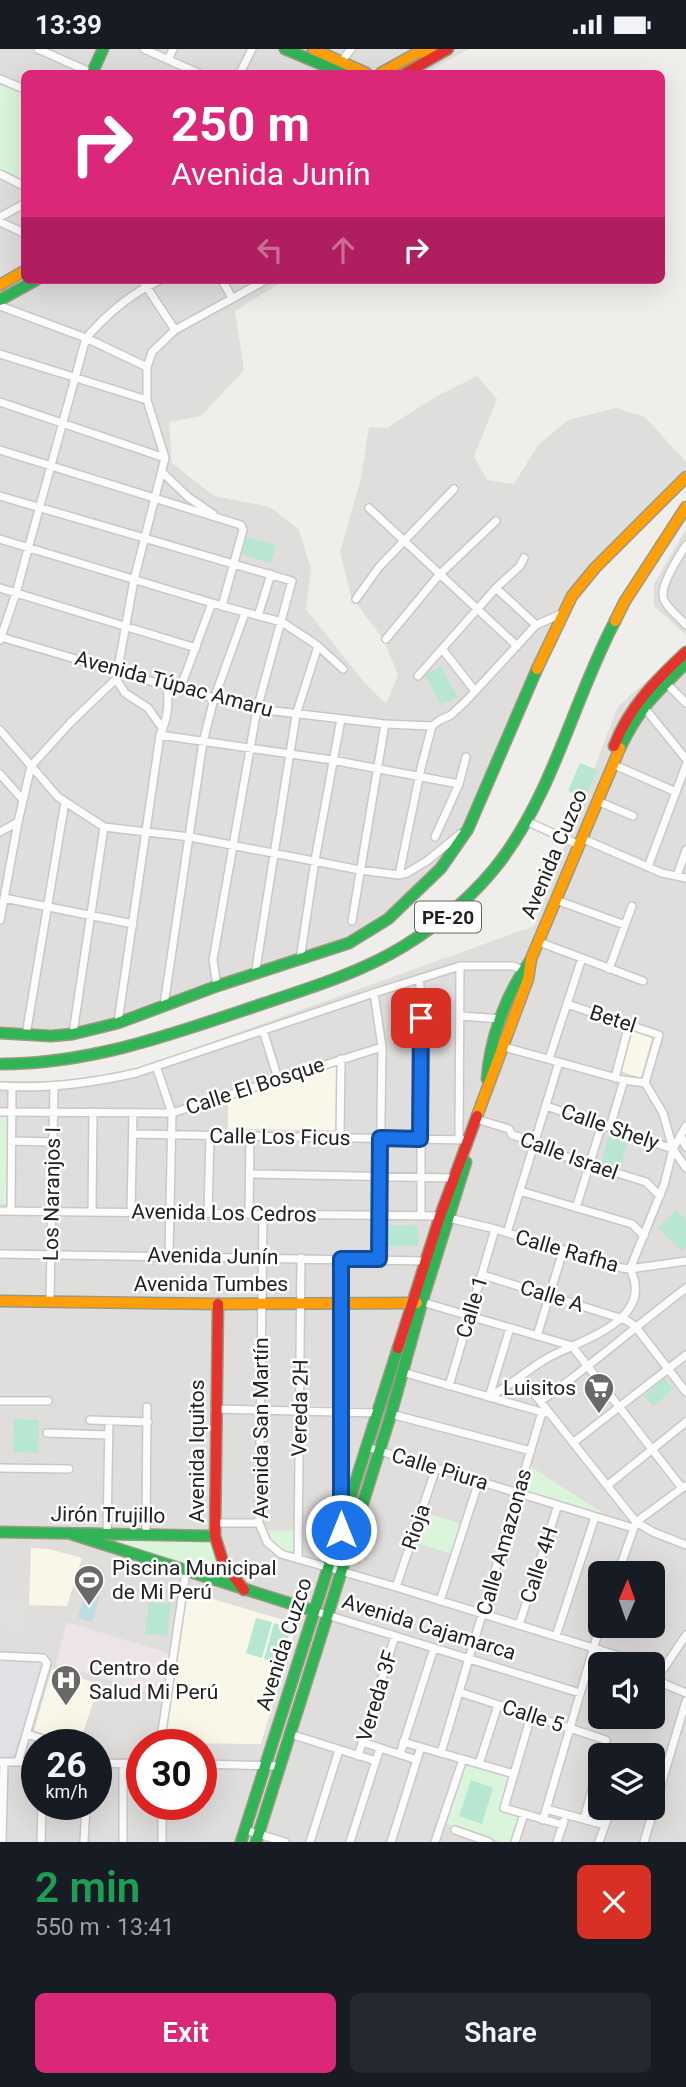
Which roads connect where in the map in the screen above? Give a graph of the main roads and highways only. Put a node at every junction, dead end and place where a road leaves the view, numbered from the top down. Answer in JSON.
{"nodes":[{"id":1,"x":103,"y":49,"type":"edge"},
{"id":2,"x":285,"y":49,"type":"edge"},
{"id":3,"x":313,"y":49,"type":"edge"},
{"id":4,"x":436,"y":51,"type":"edge"},
{"id":5,"x":341,"y":68,"type":"edge"},
{"id":6,"x":93,"y":70,"type":"edge"},
{"id":7,"x":386,"y":70,"type":"edge"},
{"id":8,"x":410,"y":70,"type":"edge"},
{"id":9,"x":21,"y":273,"type":"edge"},
{"id":10,"x":29,"y":284,"type":"edge"},
{"id":11,"x":0,"y":285,"type":"edge"},
{"id":12,"x":0,"y":300,"type":"edge"},
{"id":13,"x":686,"y":477,"type":"edge"},
{"id":14,"x":686,"y":507,"type":"edge"},
{"id":15,"x":686,"y":652,"type":"edge"},
{"id":16,"x":686,"y":663,"type":"edge"},
{"id":17,"x":663,"y":680,"type":"junction"},
{"id":18,"x":612,"y":764,"type":"junction"},
{"id":19,"x":531,"y":959,"type":"junction"},
{"id":20,"x":0,"y":1033,"type":"edge"},
{"id":21,"x":0,"y":1064,"type":"edge"},
{"id":22,"x":487,"y":1086,"type":"junction"},
{"id":23,"x":464,"y":1140,"type":"junction"},
{"id":24,"x":444,"y":1217,"type":"junction"},
{"id":25,"x":0,"y":1301,"type":"edge"},
{"id":26,"x":417,"y":1303,"type":"junction"},
{"id":27,"x":218,"y":1304,"type":"junction"},
{"id":28,"x":0,"y":1532,"type":"edge"},
{"id":29,"x":68,"y":1533,"type":"junction"},
{"id":30,"x":215,"y":1536,"type":"junction"},
{"id":31,"x":244,"y":1590,"type":"junction"},
{"id":32,"x":314,"y":1611,"type":"junction"},
{"id":33,"x":258,"y":1838,"type":"edge"},
{"id":34,"x":241,"y":1842,"type":"edge"}],
"edges":[{"from":1,"to":6,"type":"main road"},
{"from":2,"to":5,"type":"main road"},
{"from":3,"to":5,"type":"main road"},
{"from":4,"to":7,"type":"main road"},
{"from":4,"to":8,"type":"main road"},
{"from":9,"to":11,"type":"main road"},
{"from":10,"to":12,"type":"main road"},
{"from":13,"to":20,"type":"main road","number":"PE-20"},
{"from":14,"to":21,"type":"main road","number":"PE-20"},
{"from":15,"to":17,"type":"main road","name":"Avenida Cuzco"},
{"from":16,"to":17,"type":"main road","name":"Avenida Cuzco"},
{"from":17,"to":18,"type":"main road","name":"Avenida Cuzco"},
{"from":17,"to":18,"type":"main road","name":"Avenida Cuzco"},
{"from":18,"to":19,"type":"main road","name":"Avenida Cuzco"},
{"from":19,"to":22,"type":"main road","name":"Avenida Cuzco"},
{"from":19,"to":22,"type":"main road","name":"Avenida Cuzco"},
{"from":22,"to":23,"type":"main road","name":"Avenida Cuzco"},
{"from":23,"to":24,"type":"main road","name":"Avenida Cuzco"},
{"from":23,"to":24,"type":"main road","name":"Avenida Cuzco"},
{"from":24,"to":26,"type":"main road","name":"Avenida Cuzco"},
{"from":24,"to":26,"type":"main road","name":"Avenida Cuzco"},
{"from":25,"to":27,"type":"main road","name":"Avenida Tumbes"},
{"from":26,"to":27,"type":"main road","name":"Avenida Tumbes"},
{"from":26,"to":32,"type":"main road","name":"Avenida Cuzco"},
{"from":26,"to":33,"type":"main road","name":"Avenida Cuzco"},
{"from":27,"to":30,"type":"main road","name":"Avenida Iquitos"},
{"from":28,"to":29,"type":"main road","name":"Jirón Trujillo"},
{"from":29,"to":30,"type":"main road","name":"Jirón Trujillo"},
{"from":29,"to":31,"type":"main road","name":"Avenida Cajamarca"},
{"from":30,"to":31,"type":"main road","name":"Avenida Iquitos"},
{"from":31,"to":32,"type":"main road","name":"Avenida Cajamarca"},
{"from":32,"to":34,"type":"main road","name":"Avenida Cuzco"}]}
